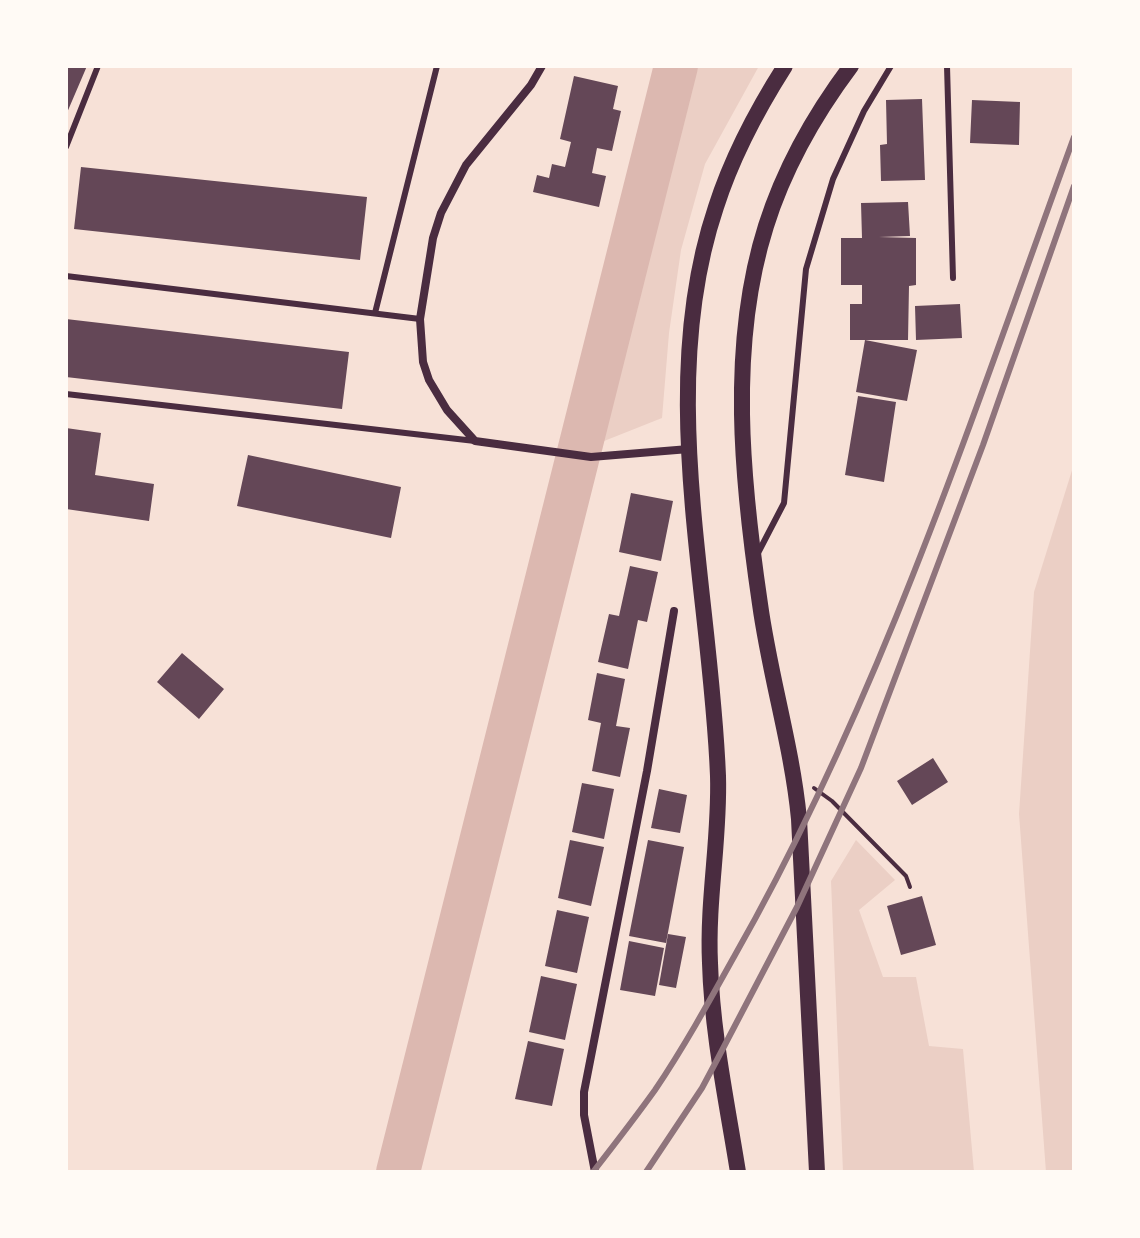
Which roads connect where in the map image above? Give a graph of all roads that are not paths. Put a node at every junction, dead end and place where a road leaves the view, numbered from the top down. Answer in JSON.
{"nodes":[{"id":1,"x":98,"y":66,"type":"edge"},
{"id":2,"x":437,"y":66,"type":"edge"},
{"id":3,"x":542,"y":66,"type":"edge"},
{"id":4,"x":785,"y":66,"type":"edge"},
{"id":5,"x":851,"y":66,"type":"edge"},
{"id":6,"x":891,"y":66,"type":"edge"},
{"id":7,"x":947,"y":66,"type":"edge"},
{"id":8,"x":66,"y":147,"type":"edge"},
{"id":9,"x":66,"y":276,"type":"edge"},
{"id":10,"x":953,"y":278,"type":"dead end"},
{"id":11,"x":375,"y":313,"type":"junction"},
{"id":12,"x":420,"y":319,"type":"junction"},
{"id":13,"x":66,"y":394,"type":"edge"},
{"id":14,"x":475,"y":441,"type":"junction"},
{"id":15,"x":690,"y":449,"type":"junction"},
{"id":16,"x":755,"y":560,"type":"junction"},
{"id":17,"x":674,"y":611,"type":"dead end"},
{"id":18,"x":595,"y":1172,"type":"edge"},
{"id":19,"x":738,"y":1172,"type":"edge"},
{"id":20,"x":817,"y":1172,"type":"edge"}],
"edges":[{"from":1,"to":8,"type":"lane"},
{"from":2,"to":11,"type":"lane"},
{"from":3,"to":12,"type":"street"},
{"from":4,"to":15,"type":"main road"},
{"from":5,"to":16,"type":"main road"},
{"from":6,"to":16,"type":"lane"},
{"from":7,"to":10,"type":"lane"},
{"from":9,"to":11,"type":"lane"},
{"from":11,"to":12,"type":"lane"},
{"from":12,"to":14,"type":"street"},
{"from":13,"to":14,"type":"lane"},
{"from":14,"to":15,"type":"street"},
{"from":15,"to":19,"type":"main road"},
{"from":16,"to":20,"type":"main road"},
{"from":17,"to":18,"type":"street"}]}
